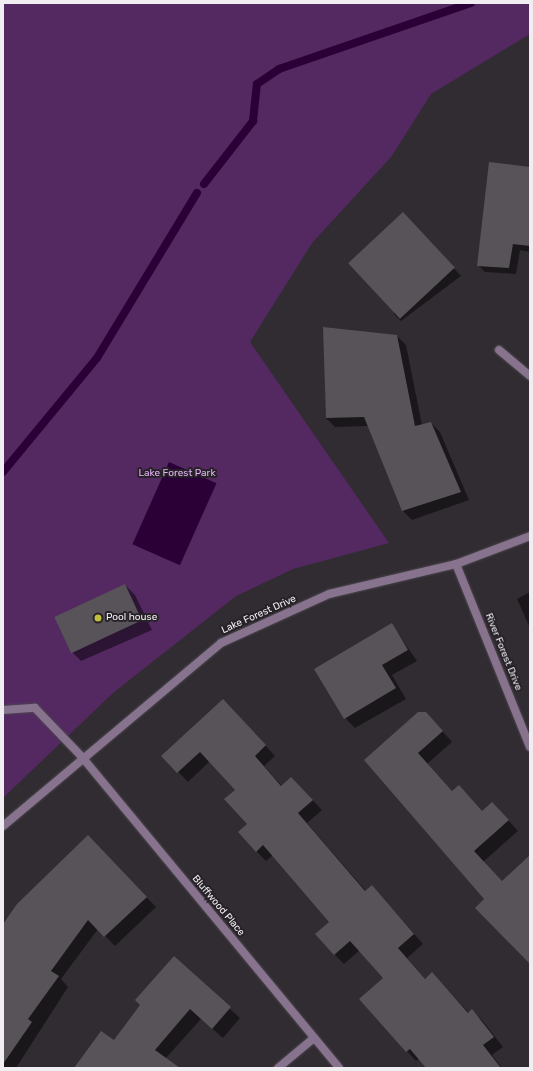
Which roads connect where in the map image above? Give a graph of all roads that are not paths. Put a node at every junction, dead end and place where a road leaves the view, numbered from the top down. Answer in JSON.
{"nodes":[{"id":1,"x":499,"y":350,"type":"dead end"},
{"id":2,"x":530,"y":376,"type":"edge"},
{"id":3,"x":530,"y":536,"type":"edge"},
{"id":4,"x":456,"y":564,"type":"junction"},
{"id":5,"x":3,"y":710,"type":"edge"},
{"id":6,"x":530,"y":748,"type":"edge"},
{"id":7,"x":82,"y":757,"type":"junction"},
{"id":8,"x":3,"y":826,"type":"edge"},
{"id":9,"x":314,"y":1038,"type":"junction"},
{"id":10,"x":278,"y":1068,"type":"edge"},
{"id":11,"x":339,"y":1068,"type":"edge"}],
"edges":[{"from":1,"to":2,"type":"street"},
{"from":3,"to":4,"type":"street","name":"Lake Forest Drive"},
{"from":4,"to":6,"type":"street","name":"River Forest Drive"},
{"from":4,"to":7,"type":"street","name":"Lake Forest Drive"},
{"from":5,"to":7,"type":"street","name":"Bluffwood Place"},
{"from":7,"to":8,"type":"street","name":"Lake Forest Drive"},
{"from":7,"to":9,"type":"street","name":"Bluffwood Place"},
{"from":9,"to":10,"type":"street"},
{"from":9,"to":11,"type":"street","name":"Bluffwood Place"}]}
